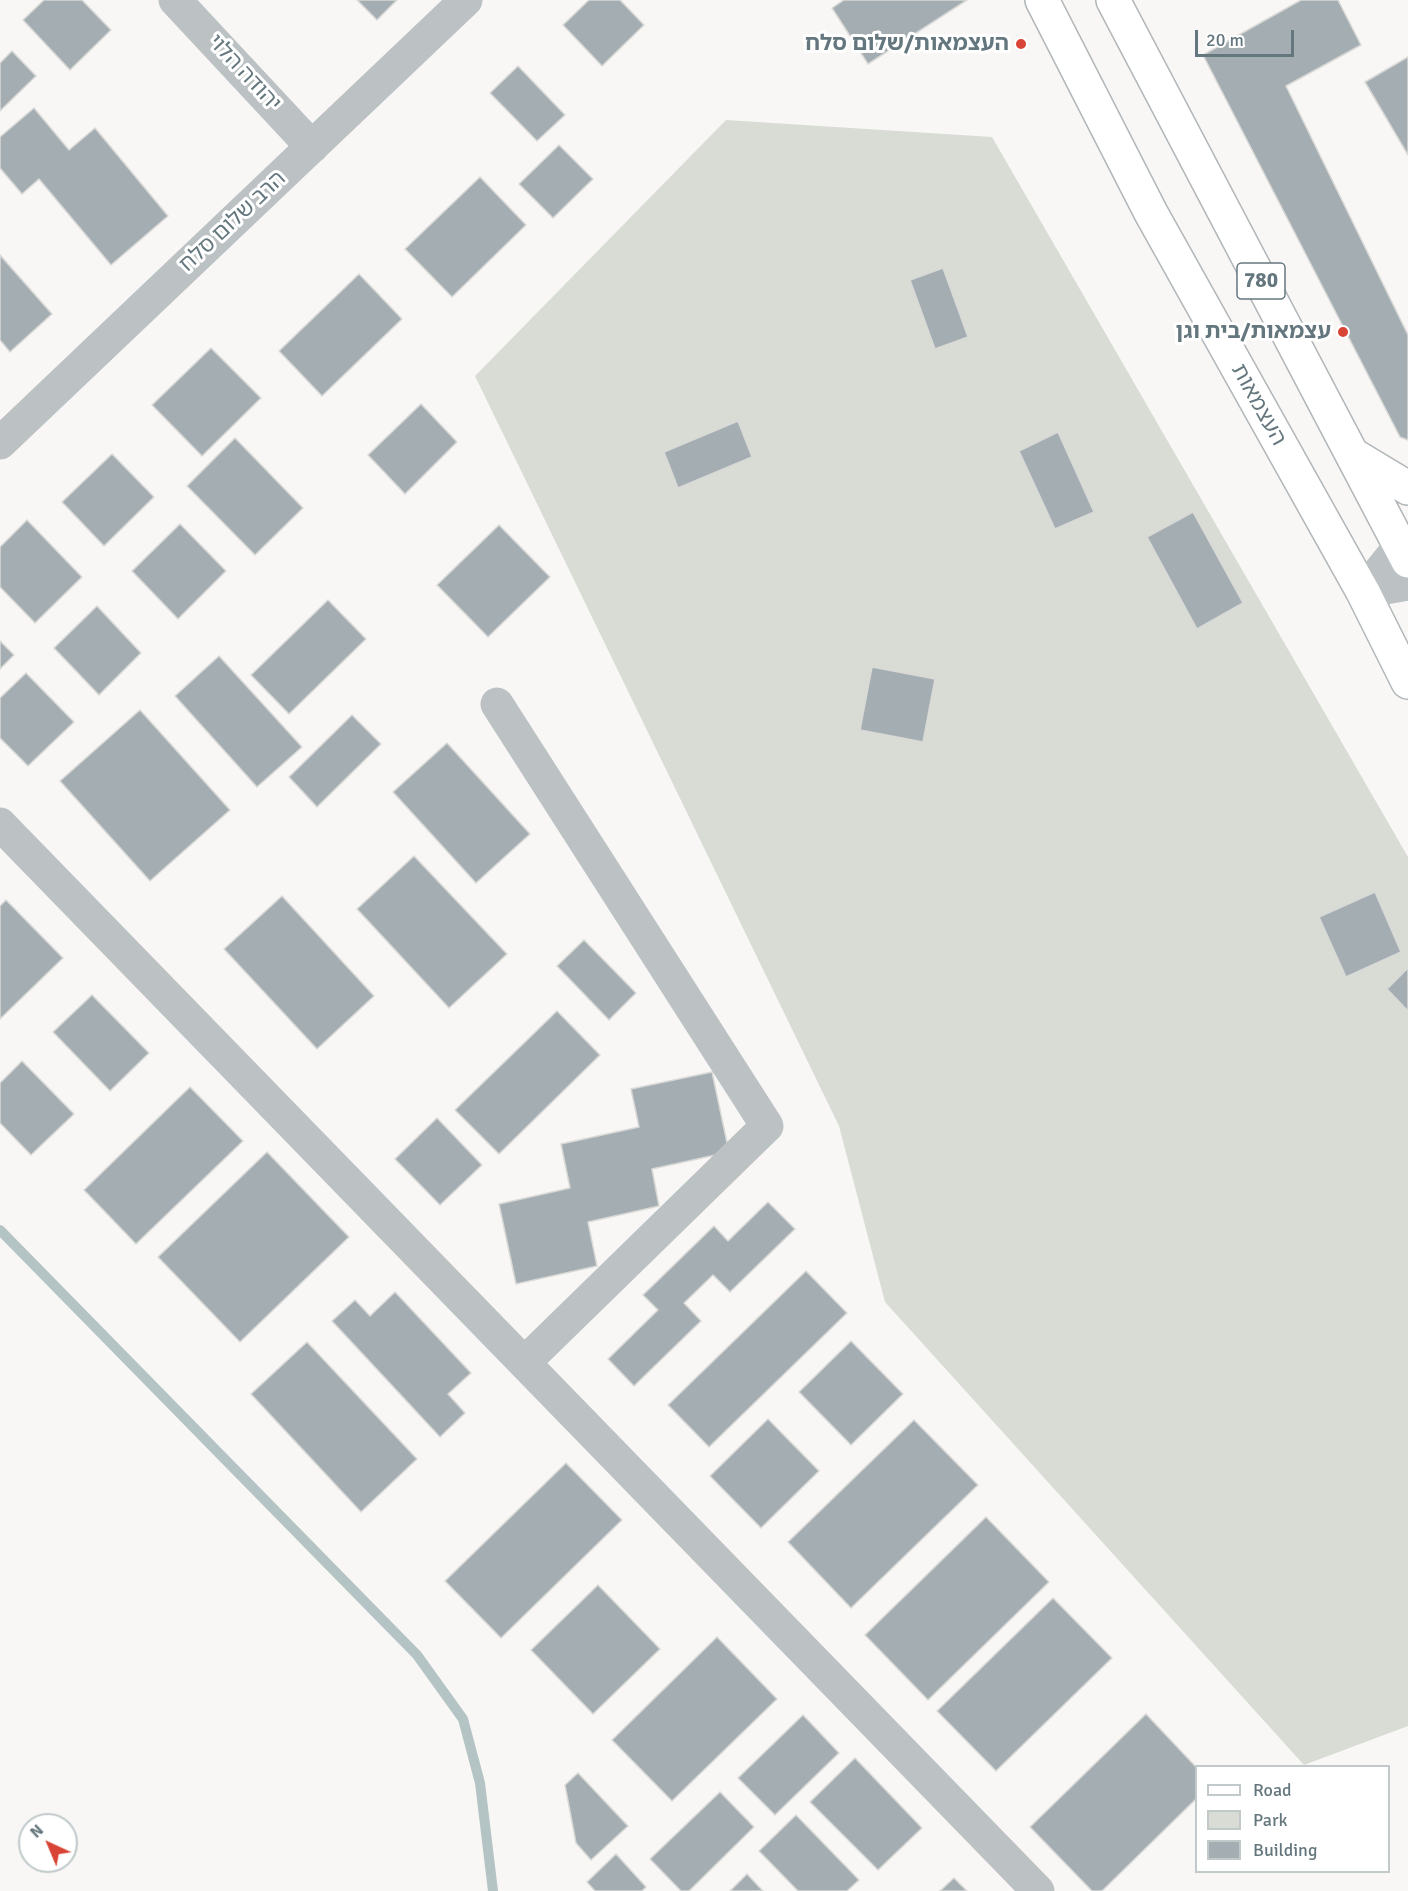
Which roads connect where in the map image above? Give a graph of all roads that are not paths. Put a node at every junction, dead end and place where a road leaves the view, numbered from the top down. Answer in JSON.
{"nodes":[{"id":1,"x":175,"y":0,"type":"edge"},
{"id":2,"x":466,"y":0,"type":"edge"},
{"id":3,"x":1042,"y":0,"type":"edge"},
{"id":4,"x":1113,"y":0,"type":"edge"},
{"id":5,"x":312,"y":147,"type":"junction"},
{"id":6,"x":0,"y":443,"type":"edge"},
{"id":7,"x":1352,"y":453,"type":"junction"},
{"id":8,"x":1408,"y":488,"type":"edge"},
{"id":9,"x":1406,"y":550,"type":"edge"},
{"id":10,"x":1408,"y":584,"type":"edge"},
{"id":11,"x":1363,"y":592,"type":"junction"},
{"id":12,"x":1408,"y":682,"type":"edge"},
{"id":13,"x":497,"y":704,"type":"dead end"},
{"id":14,"x":0,"y":824,"type":"edge"},
{"id":15,"x":525,"y":1362,"type":"junction"},
{"id":16,"x":1038,"y":1891,"type":"edge"}],
"edges":[{"from":1,"to":5,"type":"street","name":"יהודה הלוי"},
{"from":2,"to":5,"type":"street","name":"הרב שלום סלח"},
{"from":3,"to":11,"type":"main road","name":"העצמאות","number":"780"},
{"from":4,"to":7,"type":"main road","number":"780"},
{"from":5,"to":6,"type":"street","name":"הרב שלום סלח"},
{"from":7,"to":8,"type":"main road"},
{"from":7,"to":9,"type":"main road","number":"780"},
{"from":9,"to":11,"type":"street"},
{"from":10,"to":11,"type":"street"},
{"from":11,"to":12,"type":"main road","name":"העצמאות","number":"780"},
{"from":13,"to":15,"type":"street"},
{"from":14,"to":15,"type":"street"},
{"from":15,"to":16,"type":"street"}]}
